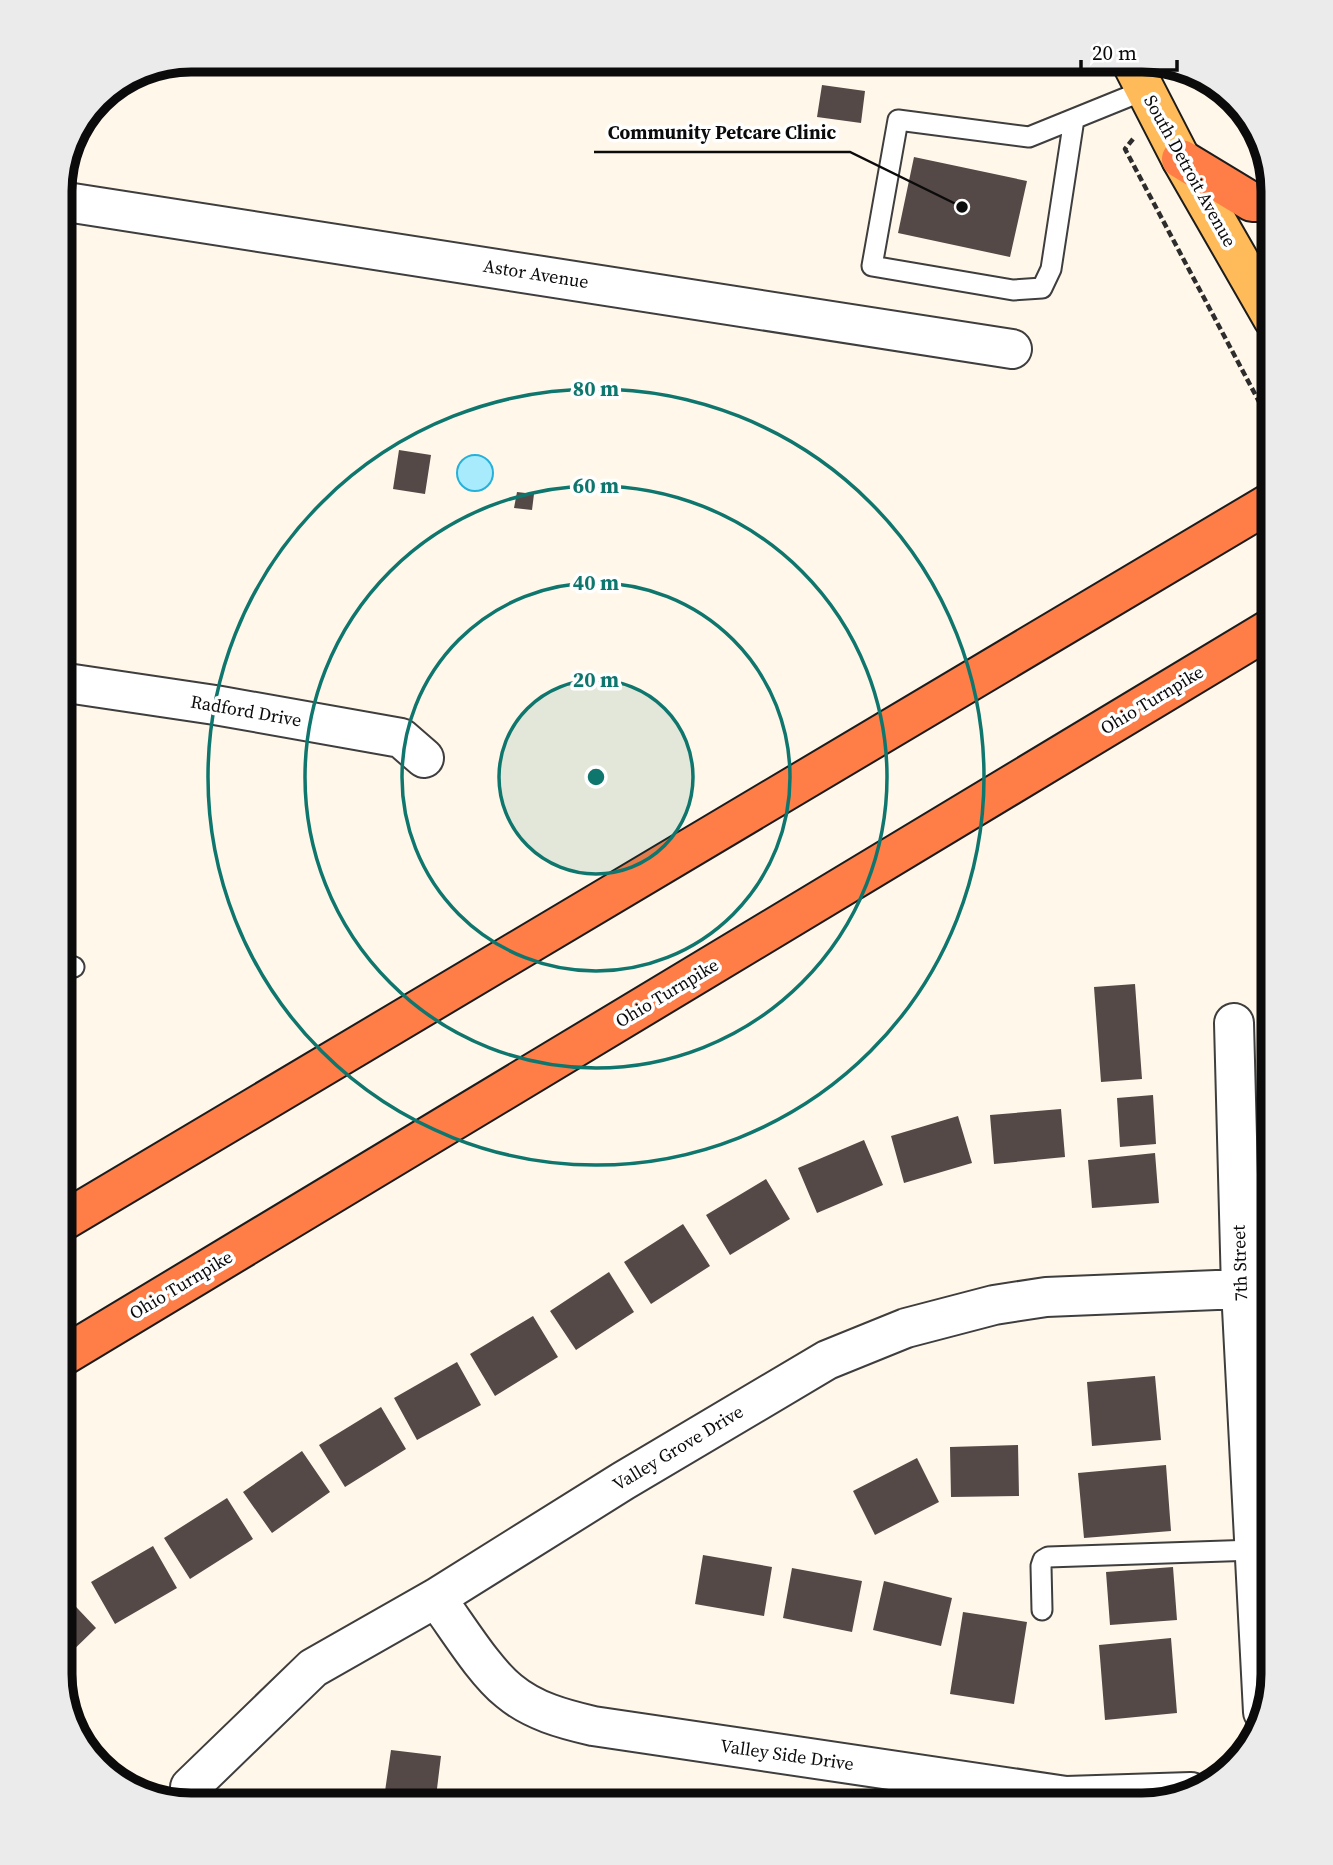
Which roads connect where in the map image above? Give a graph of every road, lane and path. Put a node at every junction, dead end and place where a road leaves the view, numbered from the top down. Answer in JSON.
{"nodes":[{"id":1,"x":1137,"y":75,"type":"edge"},
{"id":2,"x":1074,"y":119,"type":"junction"},
{"id":3,"x":1125,"y":149,"type":"dead end"},
{"id":4,"x":1181,"y":159,"type":"junction"},
{"id":5,"x":1261,"y":202,"type":"edge"},
{"id":6,"x":72,"y":203,"type":"edge"},
{"id":7,"x":1261,"y":298,"type":"edge"},
{"id":8,"x":1012,"y":349,"type":"dead end"},
{"id":9,"x":1261,"y":404,"type":"edge"},
{"id":10,"x":1261,"y":508,"type":"edge"},
{"id":11,"x":1261,"y":634,"type":"edge"},
{"id":12,"x":72,"y":683,"type":"edge"},
{"id":13,"x":424,"y":758,"type":"dead end"},
{"id":14,"x":1234,"y":1024,"type":"dead end"},
{"id":15,"x":72,"y":1216,"type":"edge"},
{"id":16,"x":1241,"y":1289,"type":"junction"},
{"id":17,"x":72,"y":1352,"type":"edge"},
{"id":18,"x":1255,"y":1550,"type":"junction"},
{"id":19,"x":436,"y":1598,"type":"junction"},
{"id":20,"x":1042,"y":1610,"type":"dead end"},
{"id":21,"x":1261,"y":1672,"type":"edge"},
{"id":22,"x":190,"y":1787,"type":"dead end"},
{"id":23,"x":1046,"y":1793,"type":"edge"}],
"edges":[{"from":1,"to":2,"type":"lane"},
{"from":1,"to":4,"type":"main road","name":"South Detroit Avenue"},
{"from":2,"to":2,"type":"lane"},
{"from":3,"to":9,"type":"path"},
{"from":4,"to":5,"type":"highway"},
{"from":4,"to":7,"type":"main road","name":"South Detroit Avenue"},
{"from":6,"to":8,"type":"street","name":"Astor Avenue"},
{"from":10,"to":15,"type":"highway"},
{"from":11,"to":17,"type":"highway","name":"Ohio Turnpike"},
{"from":12,"to":13,"type":"street","name":"Radford Drive"},
{"from":14,"to":16,"type":"street","name":"7th Street"},
{"from":16,"to":18,"type":"street","name":"7th Street"},
{"from":16,"to":19,"type":"street","name":"Valley Grove Drive"},
{"from":18,"to":20,"type":"lane"},
{"from":18,"to":21,"type":"street","name":"7th Street"},
{"from":19,"to":22,"type":"street","name":"Valley Grove Drive"},
{"from":19,"to":23,"type":"street","name":"Valley Side Drive"}]}
